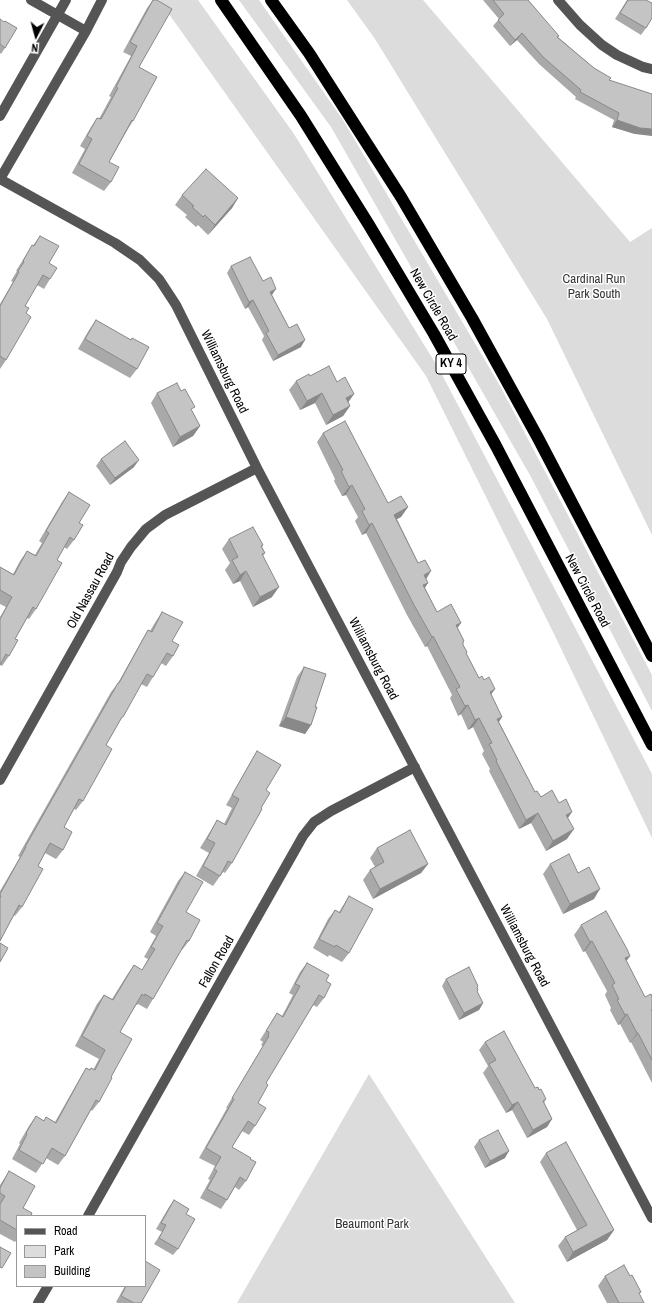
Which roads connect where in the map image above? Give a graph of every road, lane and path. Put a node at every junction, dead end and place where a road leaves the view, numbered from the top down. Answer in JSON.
{"nodes":[{"id":1,"x":31,"y":0,"type":"edge"},
{"id":2,"x":66,"y":0,"type":"edge"},
{"id":3,"x":102,"y":0,"type":"edge"},
{"id":4,"x":221,"y":0,"type":"edge"},
{"id":5,"x":271,"y":0,"type":"edge"},
{"id":6,"x":558,"y":0,"type":"edge"},
{"id":7,"x":57,"y":15,"type":"junction"},
{"id":8,"x":86,"y":31,"type":"junction"},
{"id":9,"x":652,"y":69,"type":"edge"},
{"id":10,"x":0,"y":116,"type":"edge"},
{"id":11,"x":0,"y":179,"type":"edge"},
{"id":12,"x":257,"y":468,"type":"junction"},
{"id":13,"x":652,"y":656,"type":"edge"},
{"id":14,"x":652,"y":745,"type":"edge"},
{"id":15,"x":415,"y":767,"type":"junction"},
{"id":16,"x":0,"y":780,"type":"edge"},
{"id":17,"x":89,"y":1215,"type":"edge"},
{"id":18,"x":652,"y":1218,"type":"edge"},
{"id":19,"x":47,"y":1287,"type":"edge"},
{"id":20,"x":38,"y":1303,"type":"edge"}],
"edges":[{"from":1,"to":7,"type":"street"},
{"from":2,"to":7,"type":"street"},
{"from":3,"to":8,"type":"street"},
{"from":4,"to":14,"type":"highway","name":"New Circle Road","number":"KY 4"},
{"from":5,"to":13,"type":"highway","name":"New Circle Road"},
{"from":6,"to":9,"type":"street"},
{"from":7,"to":8,"type":"street"},
{"from":7,"to":10,"type":"street"},
{"from":8,"to":11,"type":"street"},
{"from":11,"to":12,"type":"street","name":"Williamsburg Road"},
{"from":12,"to":15,"type":"street","name":"Williamsburg Road"},
{"from":12,"to":16,"type":"street","name":"Old Nassau Road"},
{"from":15,"to":17,"type":"street","name":"Fallon Road"},
{"from":15,"to":18,"type":"street","name":"Williamsburg Road"},
{"from":19,"to":20,"type":"street"}]}
